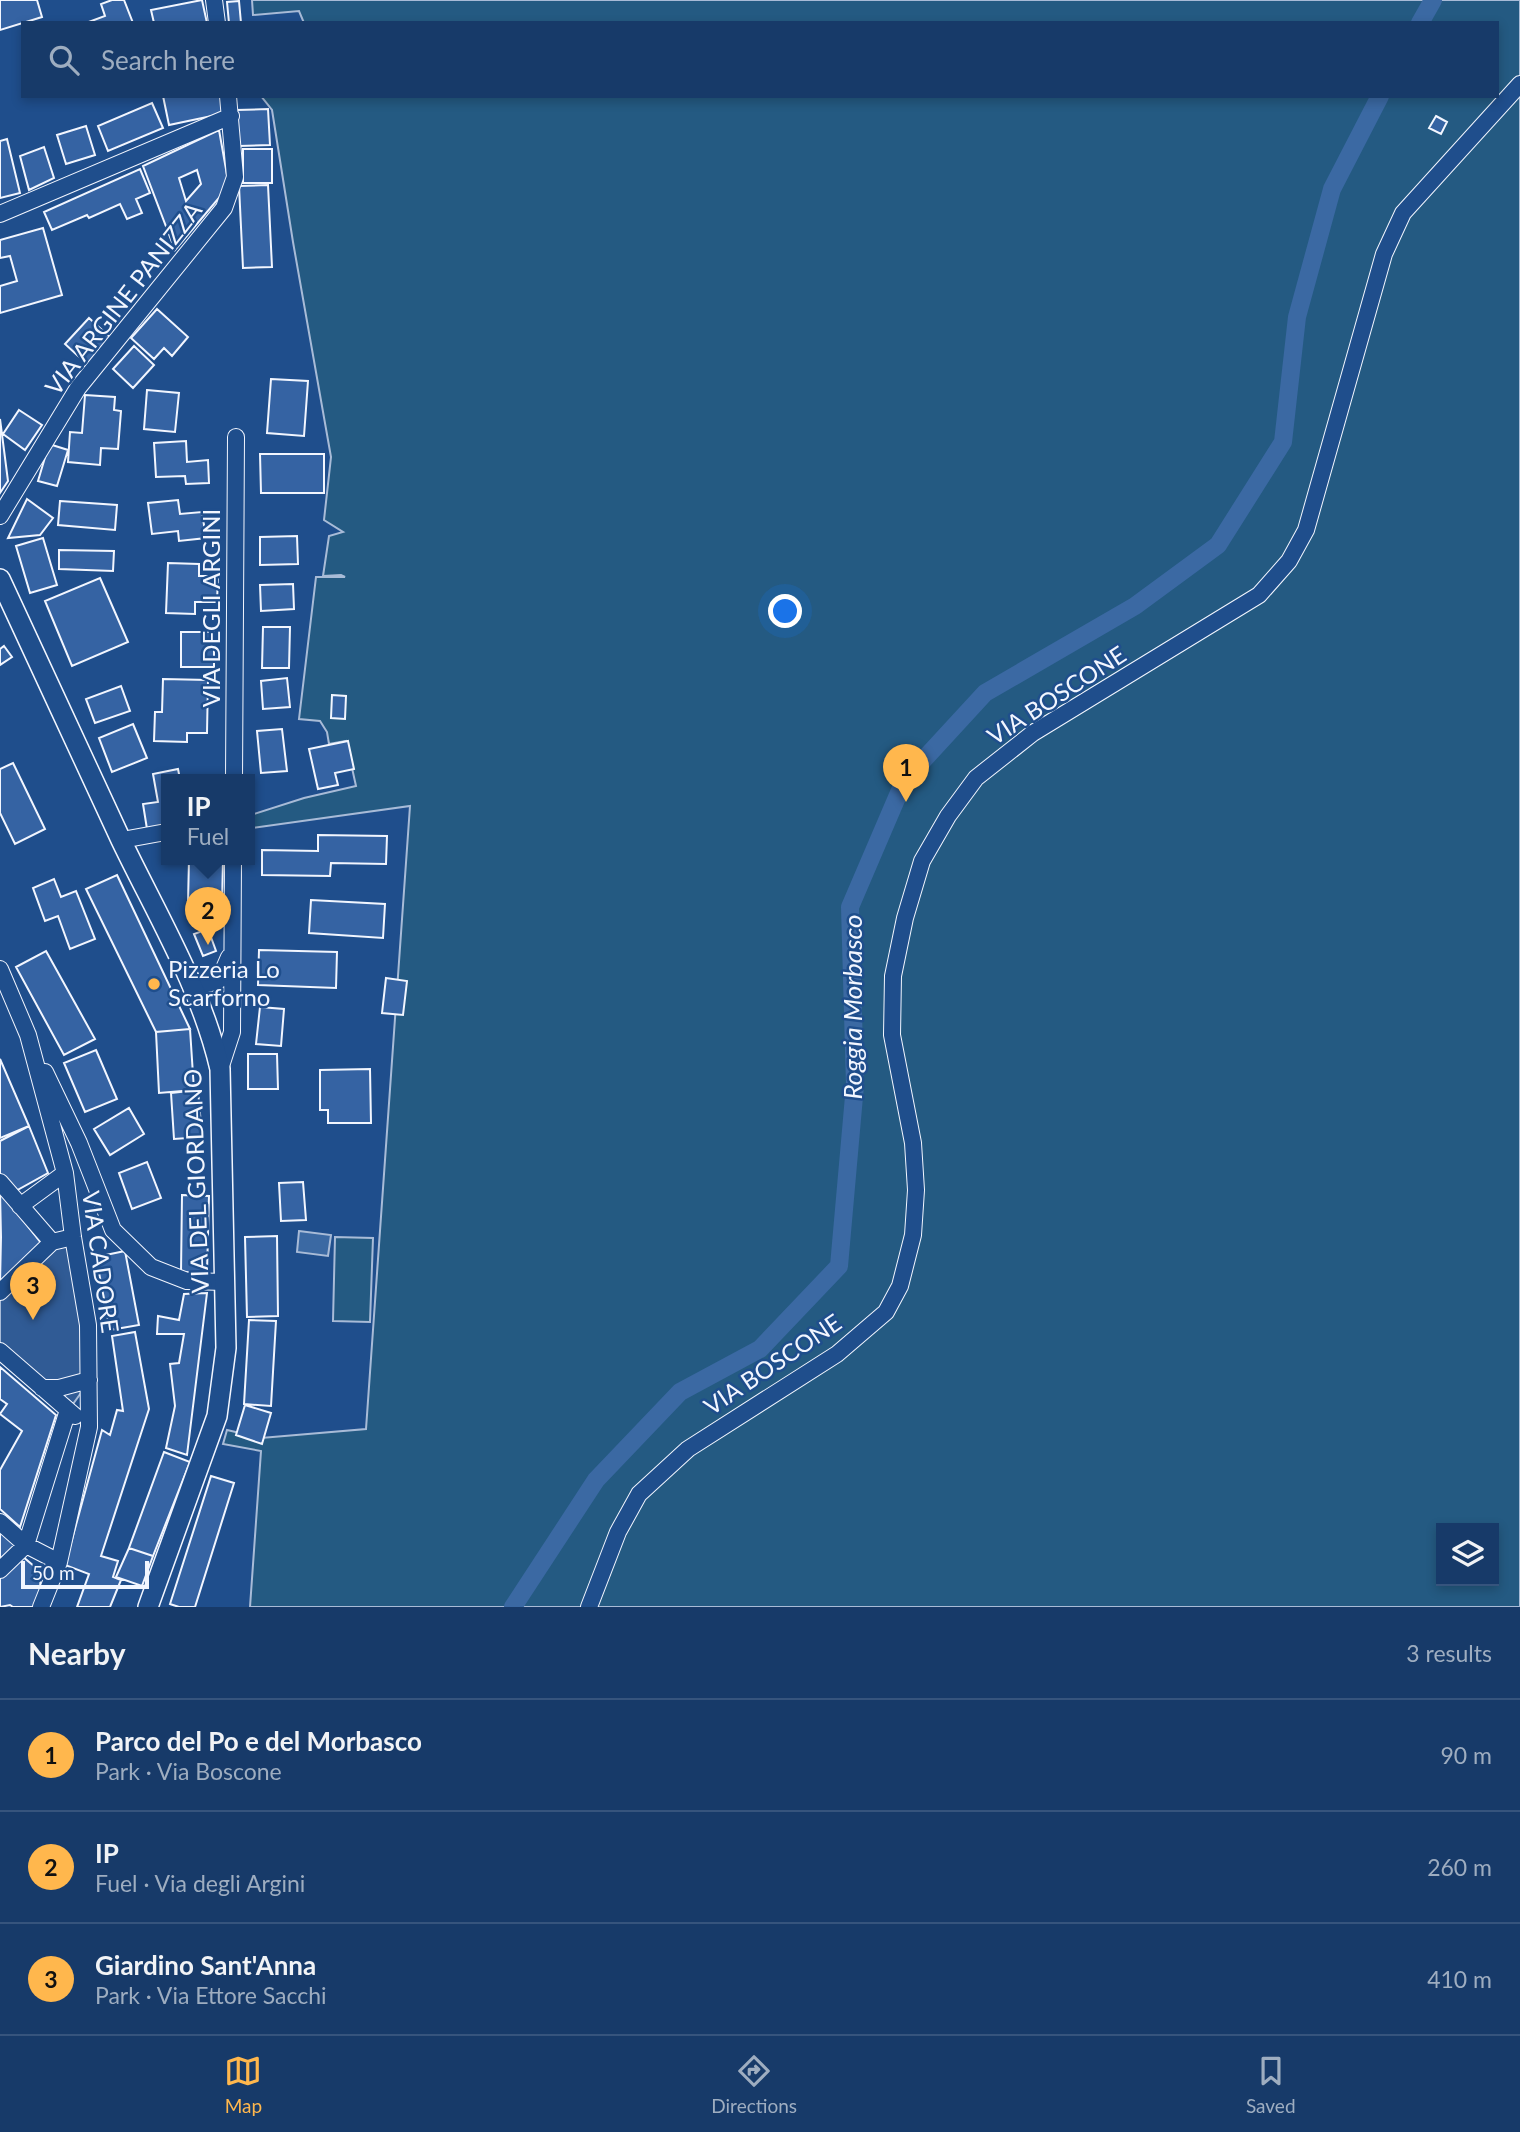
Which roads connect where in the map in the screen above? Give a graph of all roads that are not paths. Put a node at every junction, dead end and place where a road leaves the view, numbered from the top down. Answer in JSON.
{"nodes":[{"id":1,"x":214,"y":0,"type":"edge"},
{"id":2,"x":217,"y":21,"type":"edge"},
{"id":3,"x":1520,"y":84,"type":"edge"},
{"id":4,"x":228,"y":98,"type":"edge"},
{"id":5,"x":230,"y":116,"type":"junction"},
{"id":6,"x":0,"y":214,"type":"edge"},
{"id":7,"x":236,"y":437,"type":"dead end"},
{"id":8,"x":0,"y":516,"type":"edge"},
{"id":9,"x":0,"y":579,"type":"edge"},
{"id":10,"x":234,"y":774,"type":"edge"},
{"id":11,"x":161,"y":833,"type":"edge"},
{"id":12,"x":122,"y":841,"type":"junction"},
{"id":13,"x":233,"y":865,"type":"edge"},
{"id":14,"x":231,"y":948,"type":"junction"},
{"id":15,"x":1,"y":976,"type":"edge"},
{"id":16,"x":193,"y":985,"type":"junction"},
{"id":17,"x":28,"y":1035,"type":"junction"},
{"id":18,"x":220,"y":1069,"type":"junction"},
{"id":19,"x":65,"y":1172,"type":"junction"},
{"id":20,"x":0,"y":1182,"type":"edge"},
{"id":21,"x":20,"y":1206,"type":"junction"},
{"id":22,"x":73,"y":1237,"type":"junction"},
{"id":23,"x":52,"y":1242,"type":"junction"},
{"id":24,"x":225,"y":1282,"type":"junction"},
{"id":25,"x":0,"y":1292,"type":"edge"},
{"id":26,"x":0,"y":1351,"type":"edge"},
{"id":27,"x":89,"y":1380,"type":"junction"},
{"id":28,"x":43,"y":1388,"type":"junction"},
{"id":29,"x":68,"y":1410,"type":"junction"},
{"id":30,"x":89,"y":1427,"type":"junction"},
{"id":31,"x":0,"y":1522,"type":"edge"},
{"id":32,"x":26,"y":1545,"type":"junction"},
{"id":33,"x":59,"y":1562,"type":"junction"},
{"id":34,"x":0,"y":1570,"type":"edge"},
{"id":35,"x":41,"y":1607,"type":"edge"},
{"id":36,"x":148,"y":1607,"type":"edge"},
{"id":37,"x":589,"y":1607,"type":"edge"}],
"edges":[{"from":1,"to":2,"type":"street"},
{"from":3,"to":37,"type":"street","name":"VIA BOSCONE"},
{"from":4,"to":5,"type":"street","name":"VIA ARGINE PANIZZA"},
{"from":5,"to":6,"type":"street"},
{"from":5,"to":8,"type":"street","name":"VIA ARGINE PANIZZA"},
{"from":7,"to":10,"type":"street","name":"VIA DEGLI ARGINI"},
{"from":9,"to":12,"type":"street","name":"VIA DEL GIORDANO"},
{"from":11,"to":12,"type":"street"},
{"from":12,"to":16,"type":"street","name":"VIA DEL GIORDANO"},
{"from":13,"to":14,"type":"street"},
{"from":14,"to":16,"type":"street"},
{"from":14,"to":18,"type":"street"},
{"from":15,"to":17,"type":"street","name":"VIA CADORE"},
{"from":16,"to":18,"type":"street","name":"VIA DEL GIORDANO"},
{"from":17,"to":19,"type":"street","name":"VIA CADORE"},
{"from":17,"to":24,"type":"street"},
{"from":18,"to":24,"type":"street","name":"VIA DEL GIORDANO"},
{"from":19,"to":21,"type":"street"},
{"from":19,"to":22,"type":"street","name":"VIA CADORE"},
{"from":20,"to":21,"type":"street"},
{"from":21,"to":23,"type":"street"},
{"from":22,"to":23,"type":"street"},
{"from":22,"to":27,"type":"street","name":"VIA CADORE"},
{"from":23,"to":25,"type":"street"},
{"from":24,"to":36,"type":"street","name":"VIA DEL GIORDANO"},
{"from":26,"to":28,"type":"street"},
{"from":27,"to":28,"type":"street"},
{"from":27,"to":30,"type":"street","name":"VIA CADORE"},
{"from":28,"to":29,"type":"street"},
{"from":29,"to":30,"type":"street"},
{"from":29,"to":32,"type":"street"},
{"from":30,"to":33,"type":"street","name":"VIA CADORE"},
{"from":31,"to":32,"type":"street"},
{"from":32,"to":33,"type":"street"},
{"from":32,"to":34,"type":"street"},
{"from":33,"to":35,"type":"street","name":"VIA CADORE"}]}
